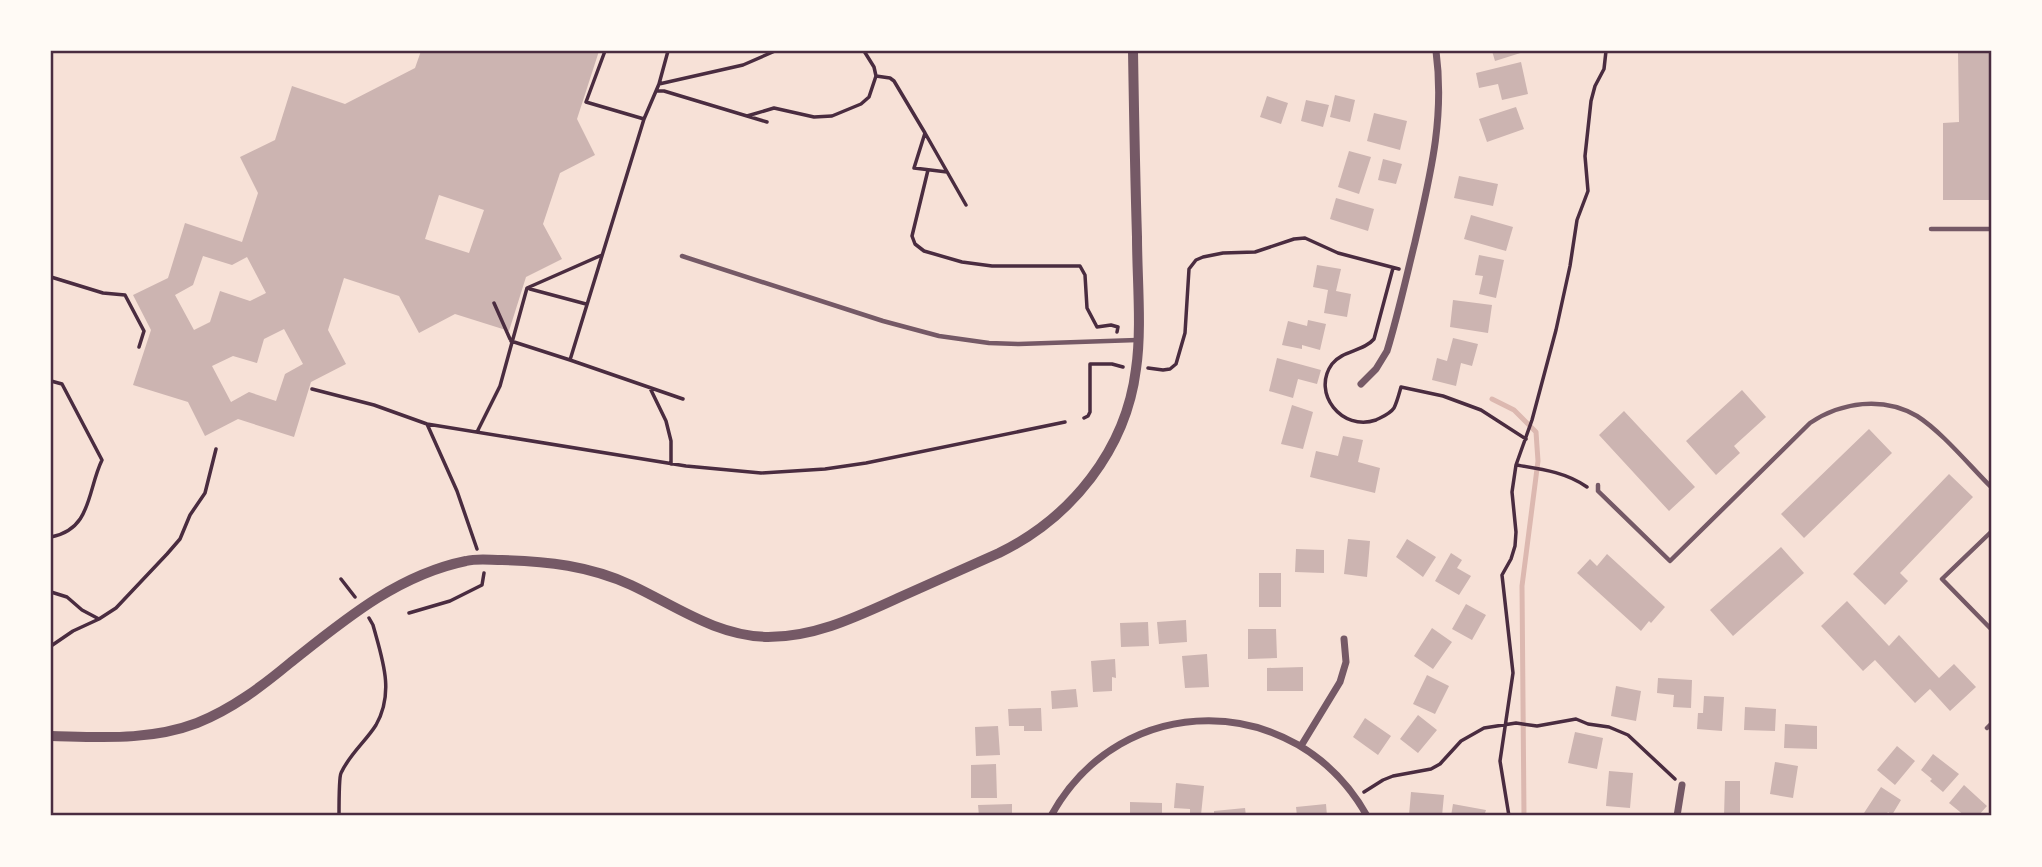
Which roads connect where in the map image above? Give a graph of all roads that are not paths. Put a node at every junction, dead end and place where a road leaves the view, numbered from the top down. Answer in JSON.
{"nodes":[{"id":1,"x":1133,"y":51,"type":"edge"},
{"id":2,"x":1436,"y":51,"type":"edge"},
{"id":3,"x":1931,"y":229,"type":"dead end"},
{"id":4,"x":1991,"y":229,"type":"edge"},
{"id":5,"x":682,"y":256,"type":"dead end"},
{"id":6,"x":1137,"y":340,"type":"junction"},
{"id":7,"x":1362,"y":384,"type":"dead end"},
{"id":8,"x":1598,"y":485,"type":"road end"},
{"id":9,"x":1991,"y":487,"type":"edge"},
{"id":10,"x":1991,"y":532,"type":"edge"},
{"id":11,"x":1991,"y":629,"type":"edge"},
{"id":12,"x":1344,"y":639,"type":"dead end"},
{"id":13,"x":51,"y":736,"type":"edge"},
{"id":14,"x":1301,"y":746,"type":"junction"},
{"id":15,"x":1682,"y":785,"type":"road end"},
{"id":16,"x":1051,"y":816,"type":"edge"},
{"id":17,"x":1367,"y":816,"type":"edge"},
{"id":18,"x":1677,"y":816,"type":"edge"}],
"edges":[{"from":1,"to":6,"type":"street"},
{"from":2,"to":7,"type":"street"},
{"from":3,"to":4,"type":"lane"},
{"from":5,"to":6,"type":"lane"},
{"from":6,"to":13,"type":"street"},
{"from":8,"to":9,"type":"lane"},
{"from":10,"to":11,"type":"lane"},
{"from":12,"to":14,"type":"street"},
{"from":14,"to":16,"type":"street"},
{"from":14,"to":17,"type":"street"},
{"from":15,"to":18,"type":"street"}]}
